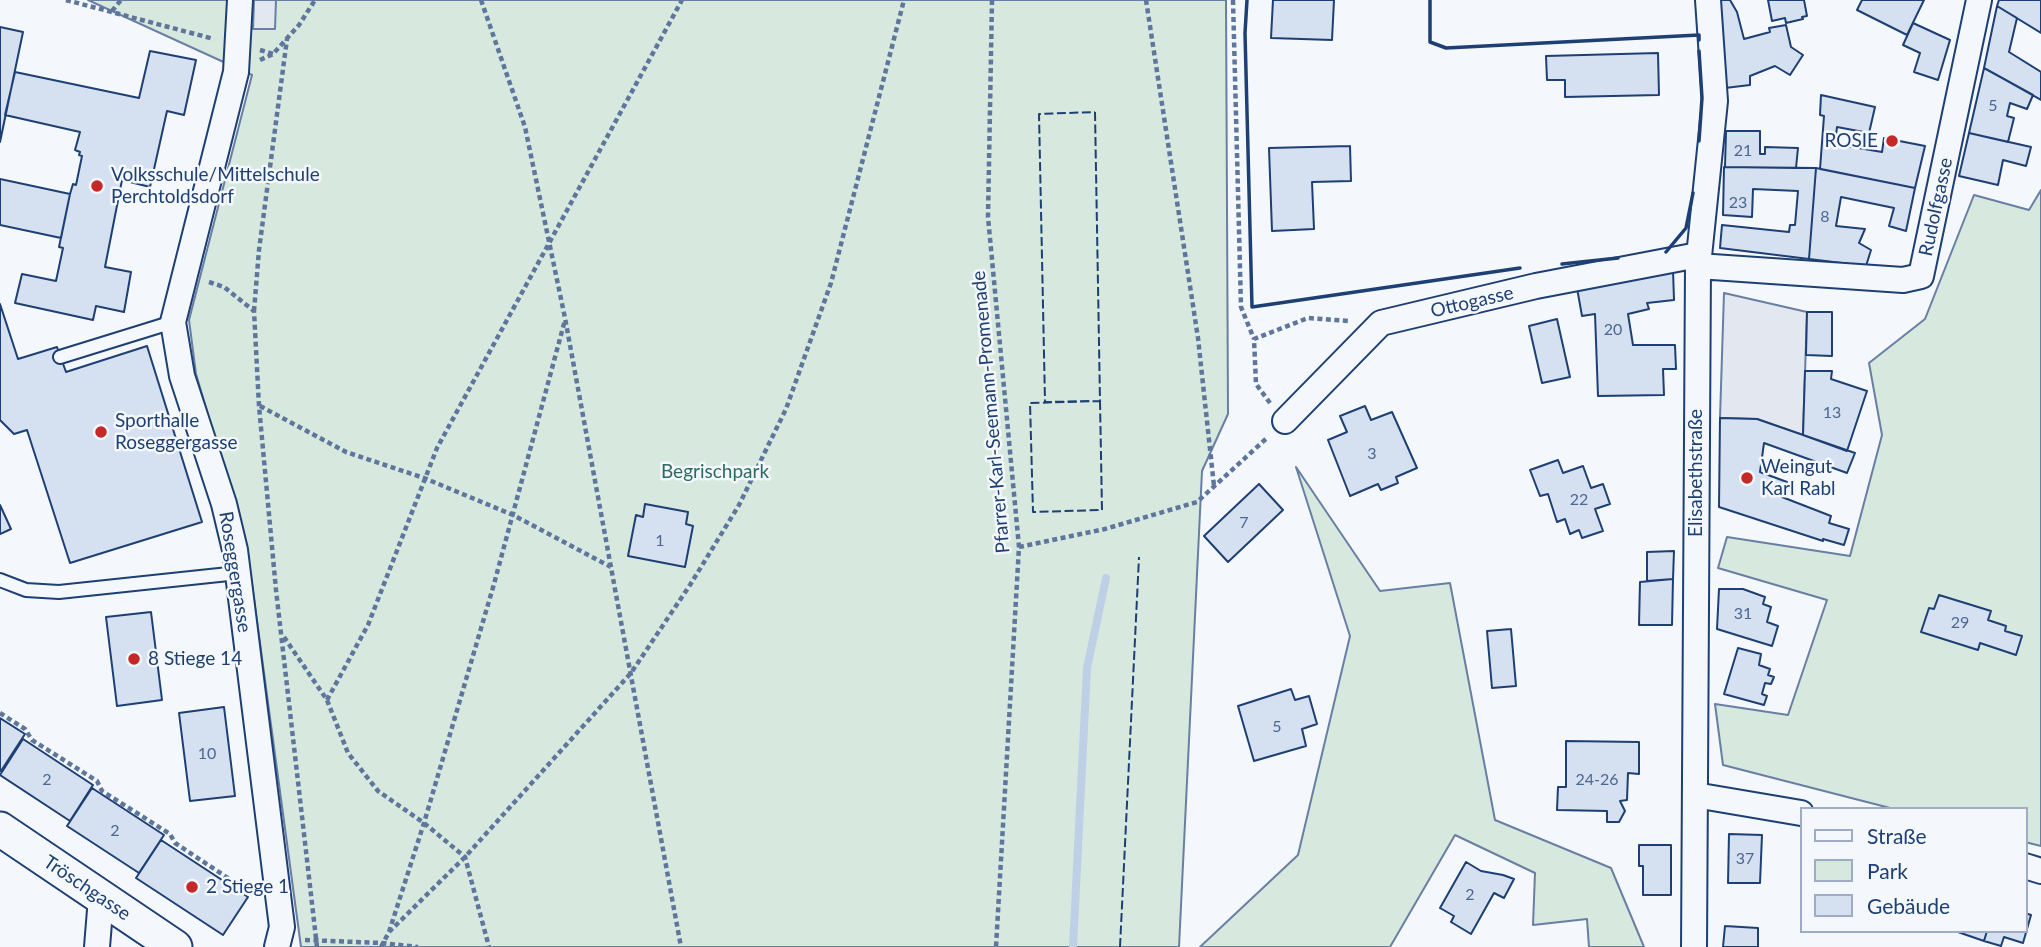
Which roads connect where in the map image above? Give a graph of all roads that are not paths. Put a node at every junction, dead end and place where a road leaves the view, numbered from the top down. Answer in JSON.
{"nodes":[{"id":1,"x":240,"y":0,"type":"edge"},
{"id":2,"x":1708,"y":0,"type":"edge"},
{"id":3,"x":1979,"y":0,"type":"edge"},
{"id":4,"x":1698,"y":260,"type":"junction"},
{"id":5,"x":173,"y":322,"type":"junction"},
{"id":6,"x":60,"y":357,"type":"dead end"},
{"id":7,"x":1285,"y":421,"type":"road end"},
{"id":8,"x":238,"y":573,"type":"junction"},
{"id":9,"x":0,"y":580,"type":"edge"},
{"id":10,"x":1695,"y":795,"type":"junction"},
{"id":11,"x":1800,"y":813,"type":"edge"},
{"id":12,"x":0,"y":829,"type":"edge"},
{"id":13,"x":101,"y":898,"type":"junction"},
{"id":14,"x":97,"y":947,"type":"edge"},
{"id":15,"x":175,"y":947,"type":"edge"},
{"id":16,"x":277,"y":947,"type":"edge"},
{"id":17,"x":1694,"y":947,"type":"edge"}],
"edges":[{"from":1,"to":5,"type":"street","name":"Roseggergasse"},
{"from":2,"to":4,"type":"street","name":"Elisabethstraße"},
{"from":3,"to":4,"type":"street","name":"Rudolfgasse"},
{"from":4,"to":7,"type":"street","name":"Ottogasse"},
{"from":4,"to":10,"type":"street","name":"Elisabethstraße"},
{"from":5,"to":6,"type":"lane"},
{"from":5,"to":8,"type":"street","name":"Roseggergasse"},
{"from":8,"to":9,"type":"lane"},
{"from":8,"to":16,"type":"street","name":"Roseggergasse"},
{"from":10,"to":11,"type":"street"},
{"from":10,"to":17,"type":"street","name":"Elisabethstraße"},
{"from":12,"to":13,"type":"street","name":"Tröschgasse"},
{"from":13,"to":14,"type":"street"},
{"from":13,"to":15,"type":"street","name":"Tröschgasse"}]}
